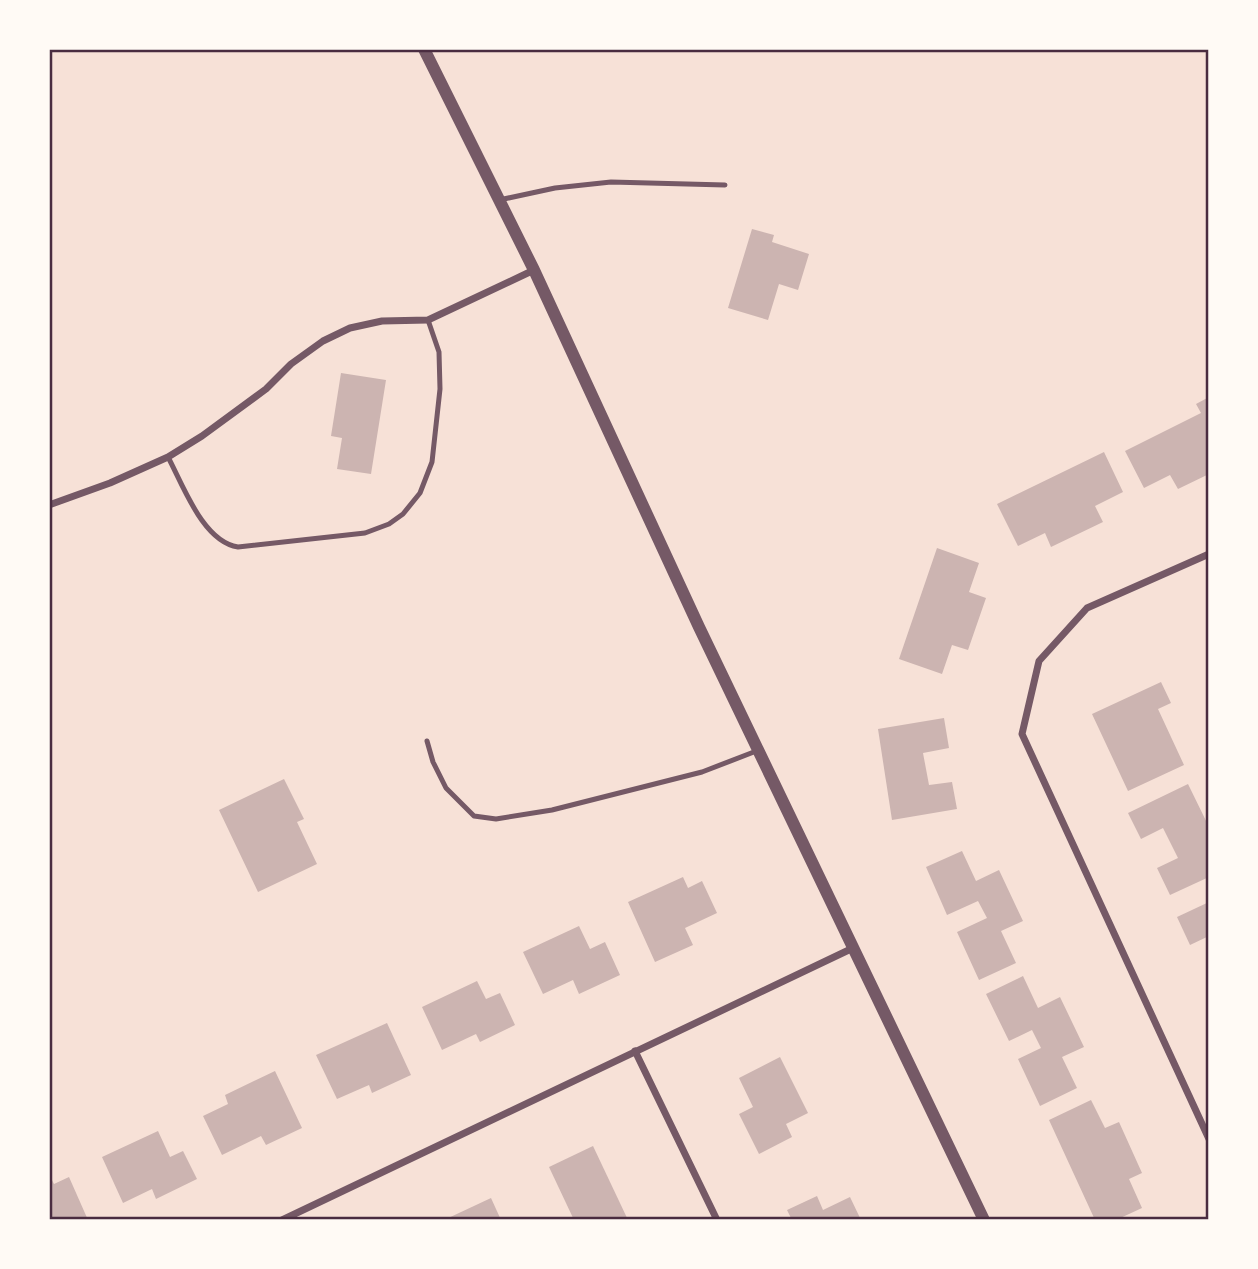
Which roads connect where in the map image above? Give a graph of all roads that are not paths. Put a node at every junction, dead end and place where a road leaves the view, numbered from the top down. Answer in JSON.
{"nodes":[{"id":1,"x":424,"y":49,"type":"edge"},
{"id":2,"x":724,"y":185,"type":"dead end"},
{"id":3,"x":499,"y":200,"type":"junction"},
{"id":4,"x":534,"y":270,"type":"junction"},
{"id":5,"x":428,"y":320,"type":"junction"},
{"id":6,"x":168,"y":457,"type":"junction"},
{"id":7,"x":49,"y":505,"type":"edge"},
{"id":8,"x":1209,"y":554,"type":"edge"},
{"id":9,"x":428,"y":741,"type":"dead end"},
{"id":10,"x":759,"y":750,"type":"junction"},
{"id":11,"x":853,"y":947,"type":"junction"},
{"id":12,"x":635,"y":1051,"type":"junction"},
{"id":13,"x":1209,"y":1139,"type":"edge"},
{"id":14,"x":282,"y":1220,"type":"edge"},
{"id":15,"x":718,"y":1220,"type":"edge"},
{"id":16,"x":984,"y":1220,"type":"edge"}],
"edges":[{"from":1,"to":3,"type":"street"},
{"from":2,"to":3,"type":"lane"},
{"from":3,"to":4,"type":"street"},
{"from":4,"to":5,"type":"street"},
{"from":4,"to":10,"type":"street"},
{"from":5,"to":6,"type":"street"},
{"from":5,"to":6,"type":"lane"},
{"from":6,"to":7,"type":"street"},
{"from":8,"to":13,"type":"street"},
{"from":9,"to":10,"type":"lane"},
{"from":10,"to":11,"type":"street"},
{"from":11,"to":12,"type":"street"},
{"from":11,"to":16,"type":"street"},
{"from":12,"to":14,"type":"street"},
{"from":12,"to":15,"type":"street"}]}
